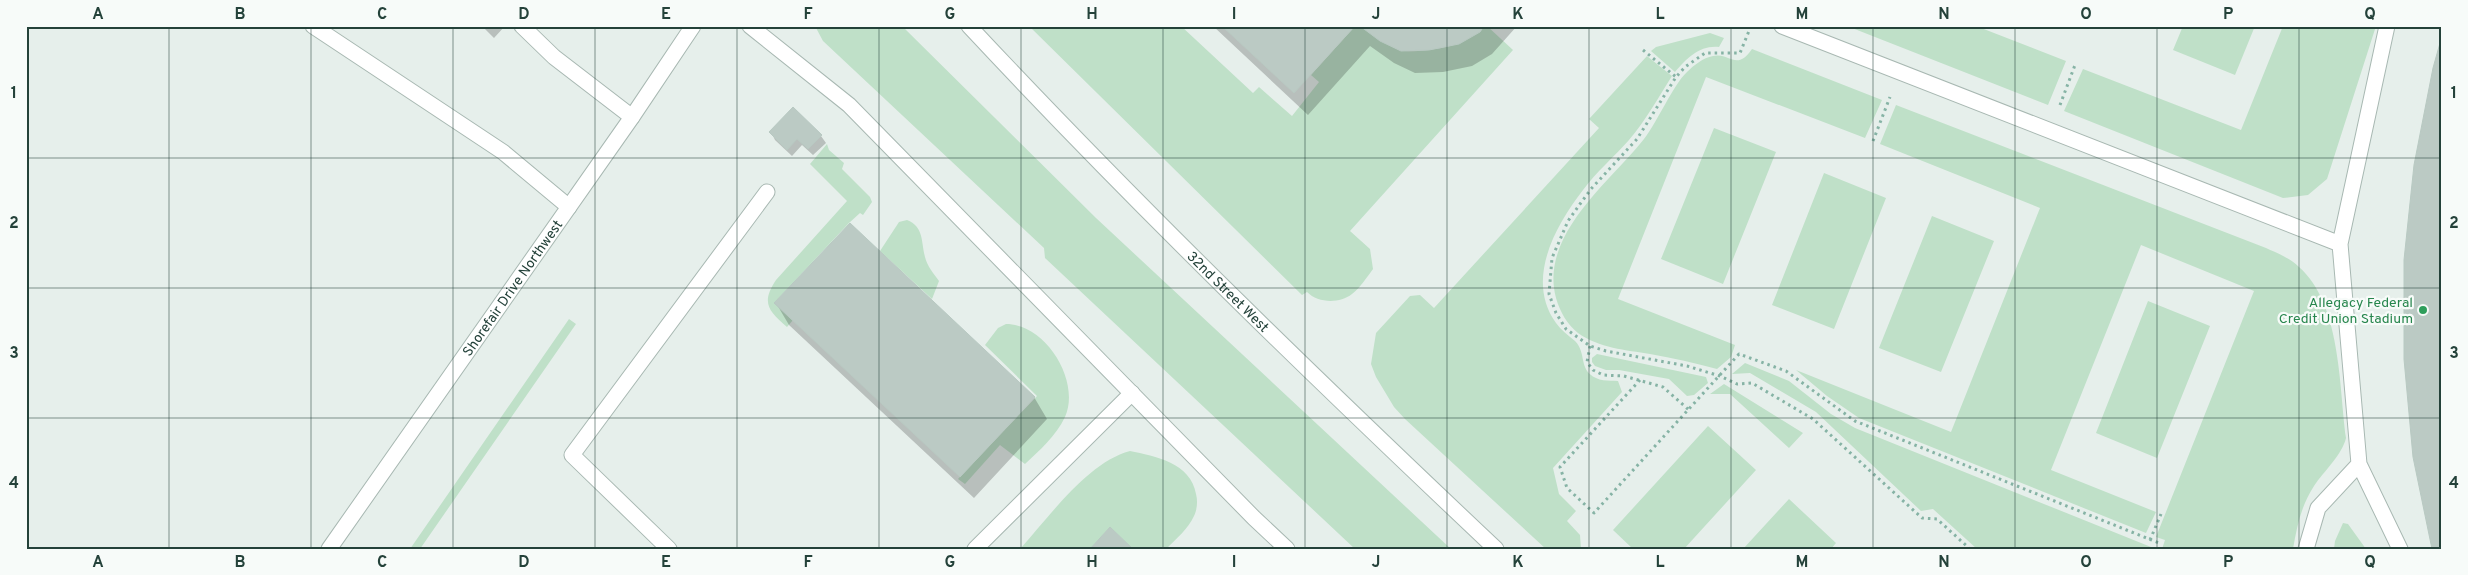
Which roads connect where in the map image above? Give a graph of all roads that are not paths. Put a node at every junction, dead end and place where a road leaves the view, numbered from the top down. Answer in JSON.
{"nodes":[{"id":1,"x":312,"y":26,"type":"edge"},
{"id":2,"x":522,"y":26,"type":"edge"},
{"id":3,"x":692,"y":26,"type":"edge"},
{"id":4,"x":750,"y":26,"type":"edge"},
{"id":5,"x":969,"y":26,"type":"edge"},
{"id":6,"x":1782,"y":26,"type":"edge"},
{"id":7,"x":2387,"y":26,"type":"edge"},
{"id":8,"x":632,"y":117,"type":"junction"},
{"id":9,"x":767,"y":192,"type":"dead end"},
{"id":10,"x":569,"y":207,"type":"junction"},
{"id":11,"x":2340,"y":244,"type":"junction"},
{"id":12,"x":1132,"y":393,"type":"junction"},
{"id":13,"x":2359,"y":464,"type":"junction"},
{"id":14,"x":329,"y":549,"type":"edge"},
{"id":15,"x":669,"y":549,"type":"edge"},
{"id":16,"x":975,"y":549,"type":"edge"},
{"id":17,"x":1287,"y":549,"type":"edge"},
{"id":18,"x":1496,"y":549,"type":"edge"},
{"id":19,"x":2306,"y":549,"type":"edge"},
{"id":20,"x":2400,"y":549,"type":"edge"}],
"edges":[{"from":1,"to":10,"type":"street"},
{"from":2,"to":8,"type":"street"},
{"from":3,"to":8,"type":"street","name":"Shorefair Drive Northwest"},
{"from":4,"to":12,"type":"street"},
{"from":5,"to":18,"type":"street","name":"32nd Street West"},
{"from":6,"to":11,"type":"street"},
{"from":7,"to":11,"type":"street"},
{"from":8,"to":10,"type":"street","name":"Shorefair Drive Northwest"},
{"from":9,"to":15,"type":"street"},
{"from":10,"to":14,"type":"street","name":"Shorefair Drive Northwest"},
{"from":11,"to":13,"type":"street"},
{"from":12,"to":16,"type":"street"},
{"from":12,"to":17,"type":"street"},
{"from":13,"to":19,"type":"street"},
{"from":13,"to":20,"type":"street"}]}
